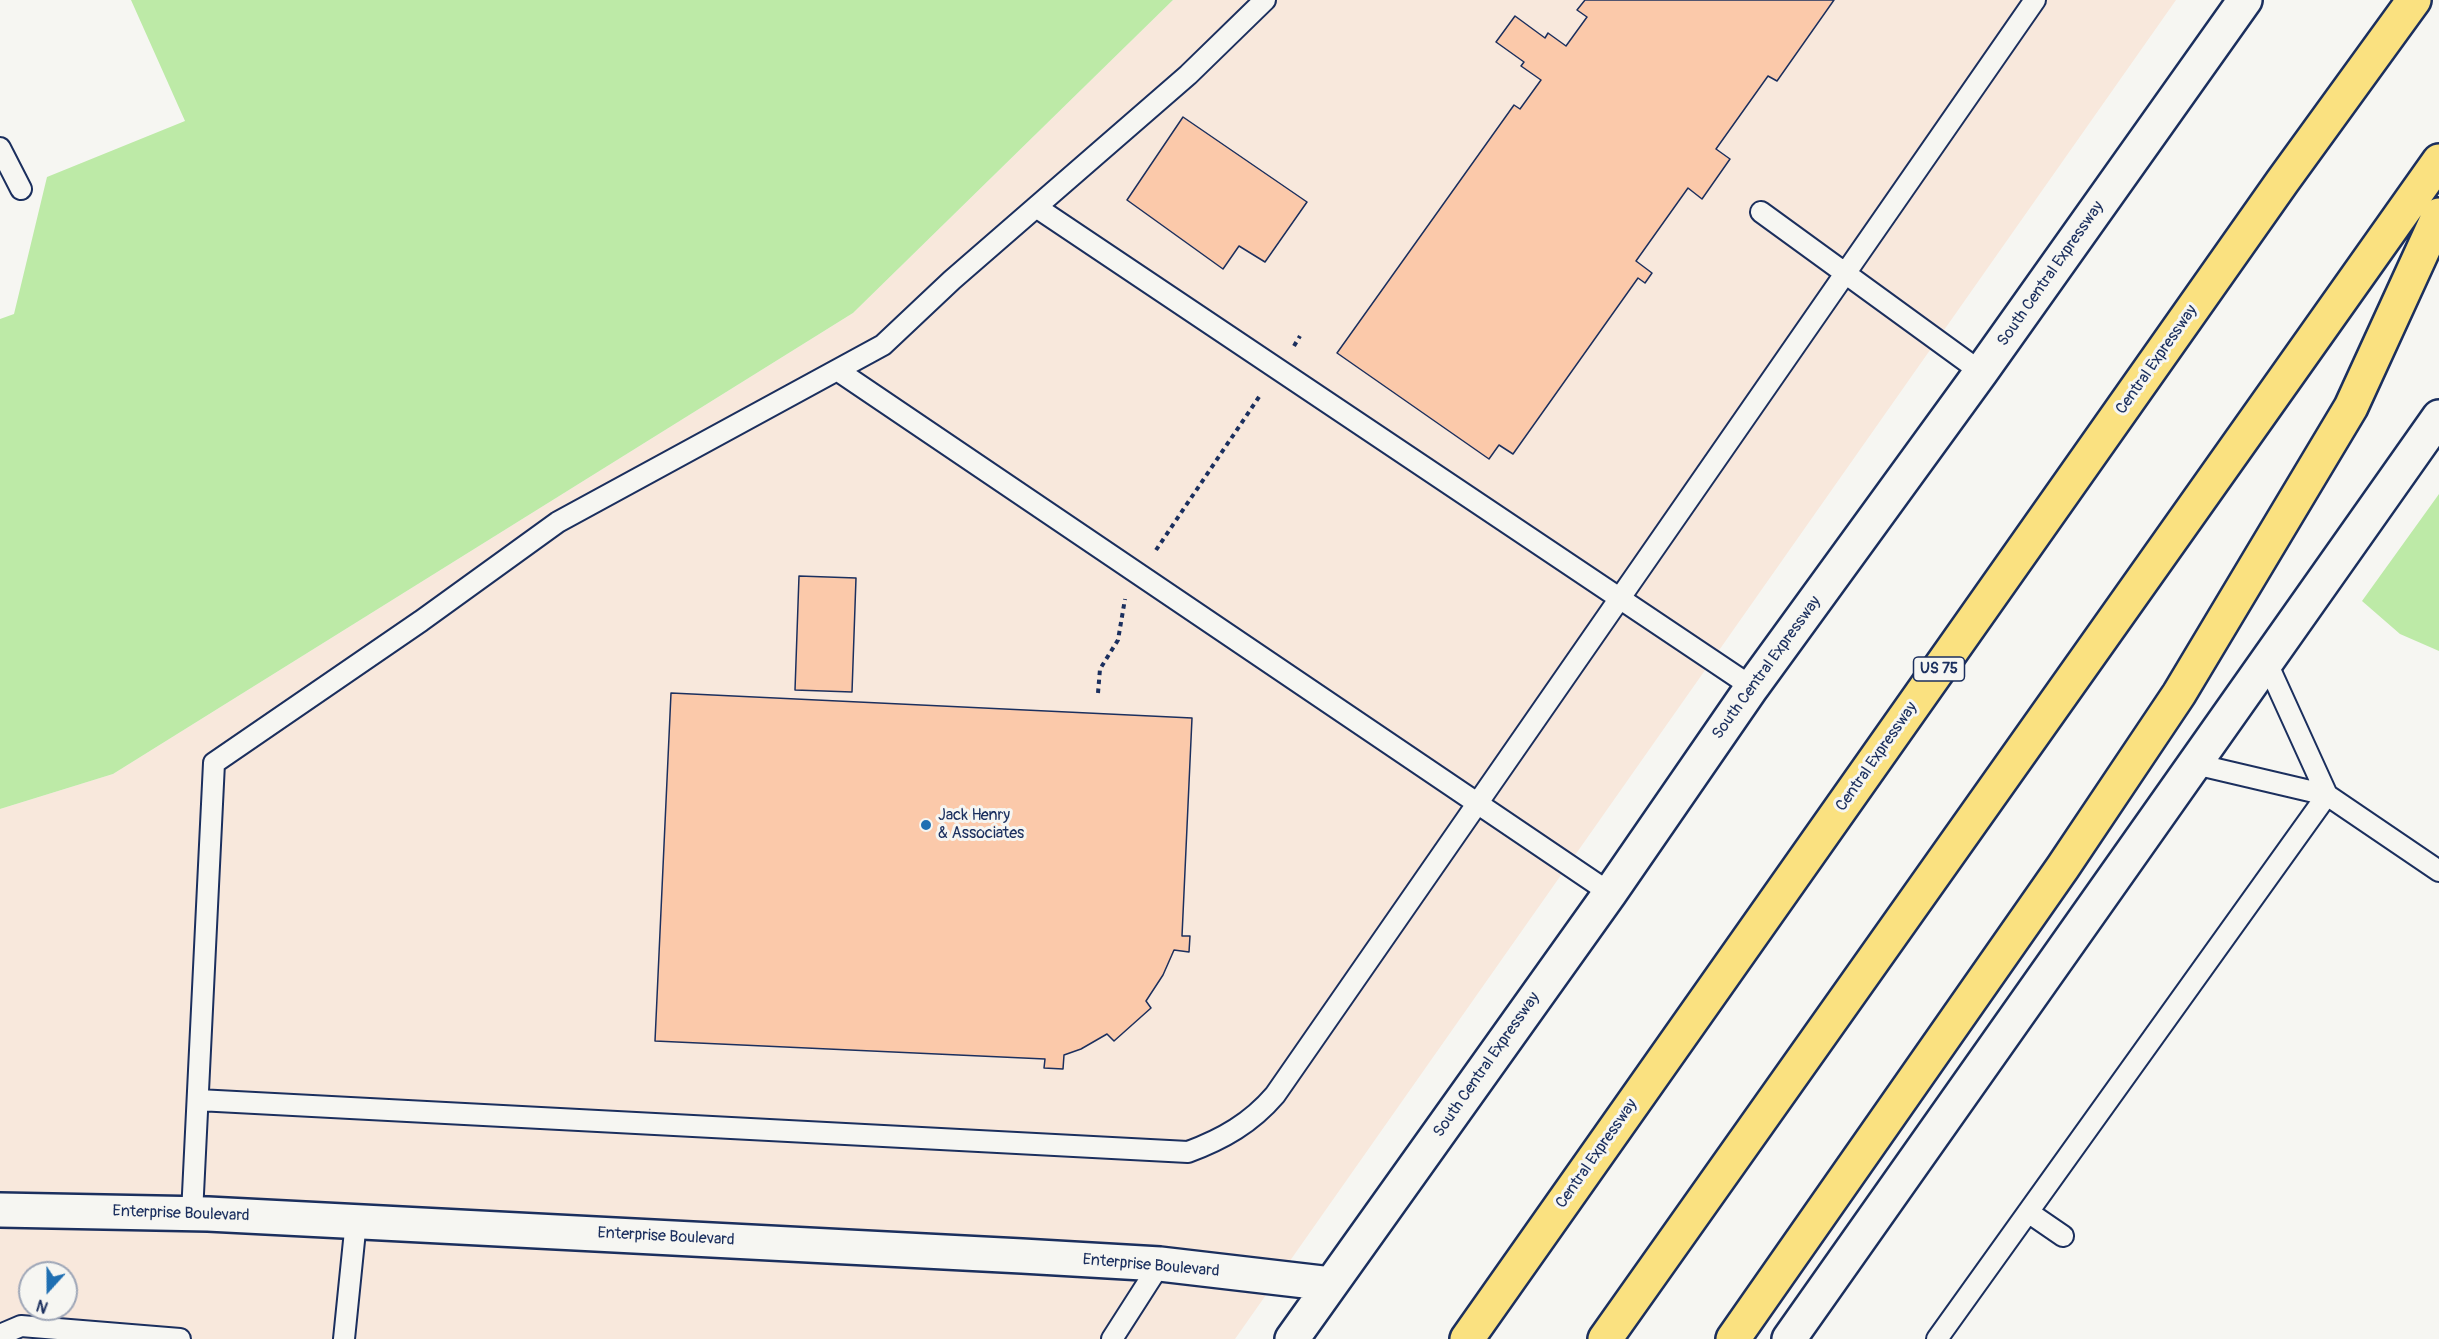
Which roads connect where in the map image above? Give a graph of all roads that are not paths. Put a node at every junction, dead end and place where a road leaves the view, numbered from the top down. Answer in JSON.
{"nodes":[{"id":1,"x":1265,"y":0,"type":"edge"},
{"id":2,"x":2035,"y":0,"type":"edge"},
{"id":3,"x":2245,"y":0,"type":"edge"},
{"id":4,"x":2414,"y":0,"type":"edge"},
{"id":5,"x":0,"y":148,"type":"edge"},
{"id":6,"x":2439,"y":161,"type":"edge"},
{"id":7,"x":21,"y":189,"type":"dead end"},
{"id":8,"x":1036,"y":207,"type":"junction"},
{"id":9,"x":1761,"y":212,"type":"dead end"},
{"id":10,"x":2439,"y":215,"type":"edge"},
{"id":11,"x":1845,"y":273,"type":"junction"},
{"id":12,"x":837,"y":370,"type":"junction"},
{"id":13,"x":1981,"y":372,"type":"junction"},
{"id":14,"x":2439,"y":417,"type":"edge"},
{"id":15,"x":1619,"y":598,"type":"junction"},
{"id":16,"x":2267,"y":663,"type":"junction"},
{"id":17,"x":1752,"y":687,"type":"junction"},
{"id":18,"x":2195,"y":764,"type":"junction"},
{"id":19,"x":2327,"y":795,"type":"junction"},
{"id":20,"x":1477,"y":803,"type":"junction"},
{"id":21,"x":2439,"y":871,"type":"edge"},
{"id":22,"x":1610,"y":893,"type":"junction"},
{"id":23,"x":198,"y":1100,"type":"junction"},
{"id":24,"x":0,"y":1210,"type":"edge"},
{"id":25,"x":2028,"y":1212,"type":"junction"},
{"id":26,"x":192,"y":1214,"type":"junction"},
{"id":27,"x":356,"y":1221,"type":"junction"},
{"id":28,"x":2063,"y":1236,"type":"dead end"},
{"id":29,"x":1160,"y":1264,"type":"junction"},
{"id":30,"x":1331,"y":1284,"type":"junction"},
{"id":31,"x":0,"y":1335,"type":"edge"},
{"id":32,"x":180,"y":1339,"type":"edge"},
{"id":33,"x":344,"y":1339,"type":"edge"},
{"id":34,"x":1112,"y":1339,"type":"edge"},
{"id":35,"x":1292,"y":1339,"type":"edge"},
{"id":36,"x":1467,"y":1339,"type":"edge"},
{"id":37,"x":1605,"y":1339,"type":"edge"},
{"id":38,"x":1733,"y":1339,"type":"edge"},
{"id":39,"x":1789,"y":1339,"type":"edge"},
{"id":40,"x":1937,"y":1339,"type":"edge"}],
"edges":[{"from":1,"to":8,"type":"lane"},
{"from":2,"to":11,"type":"lane"},
{"from":3,"to":13,"type":"main road","name":"South Central Expressway"},
{"from":4,"to":36,"type":"highway","name":"Central Expressway","number":"US 75"},
{"from":5,"to":7,"type":"lane"},
{"from":6,"to":37,"type":"highway"},
{"from":8,"to":12,"type":"lane"},
{"from":8,"to":15,"type":"lane"},
{"from":9,"to":11,"type":"lane"},
{"from":10,"to":38,"type":"highway"},
{"from":11,"to":13,"type":"lane"},
{"from":11,"to":15,"type":"lane"},
{"from":12,"to":20,"type":"lane"},
{"from":12,"to":23,"type":"lane"},
{"from":13,"to":17,"type":"main road","name":"South Central Expressway"},
{"from":14,"to":16,"type":"main road"},
{"from":15,"to":17,"type":"lane"},
{"from":15,"to":20,"type":"lane"},
{"from":16,"to":18,"type":"main road"},
{"from":16,"to":19,"type":"lane"},
{"from":17,"to":22,"type":"main road","name":"South Central Expressway"},
{"from":18,"to":19,"type":"lane"},
{"from":18,"to":39,"type":"main road"},
{"from":19,"to":21,"type":"lane"},
{"from":19,"to":25,"type":"lane"},
{"from":20,"to":22,"type":"lane"},
{"from":20,"to":23,"type":"lane"},
{"from":22,"to":30,"type":"main road","name":"South Central Expressway"},
{"from":23,"to":26,"type":"lane"},
{"from":24,"to":26,"type":"main road","name":"Enterprise Boulevard"},
{"from":25,"to":28,"type":"lane"},
{"from":25,"to":40,"type":"lane"},
{"from":26,"to":27,"type":"main road","name":"Enterprise Boulevard"},
{"from":27,"to":29,"type":"main road","name":"Enterprise Boulevard"},
{"from":27,"to":33,"type":"lane"},
{"from":29,"to":30,"type":"main road","name":"Enterprise Boulevard"},
{"from":29,"to":34,"type":"lane"},
{"from":30,"to":35,"type":"main road","name":"South Central Expressway"},
{"from":31,"to":32,"type":"lane"}]}
